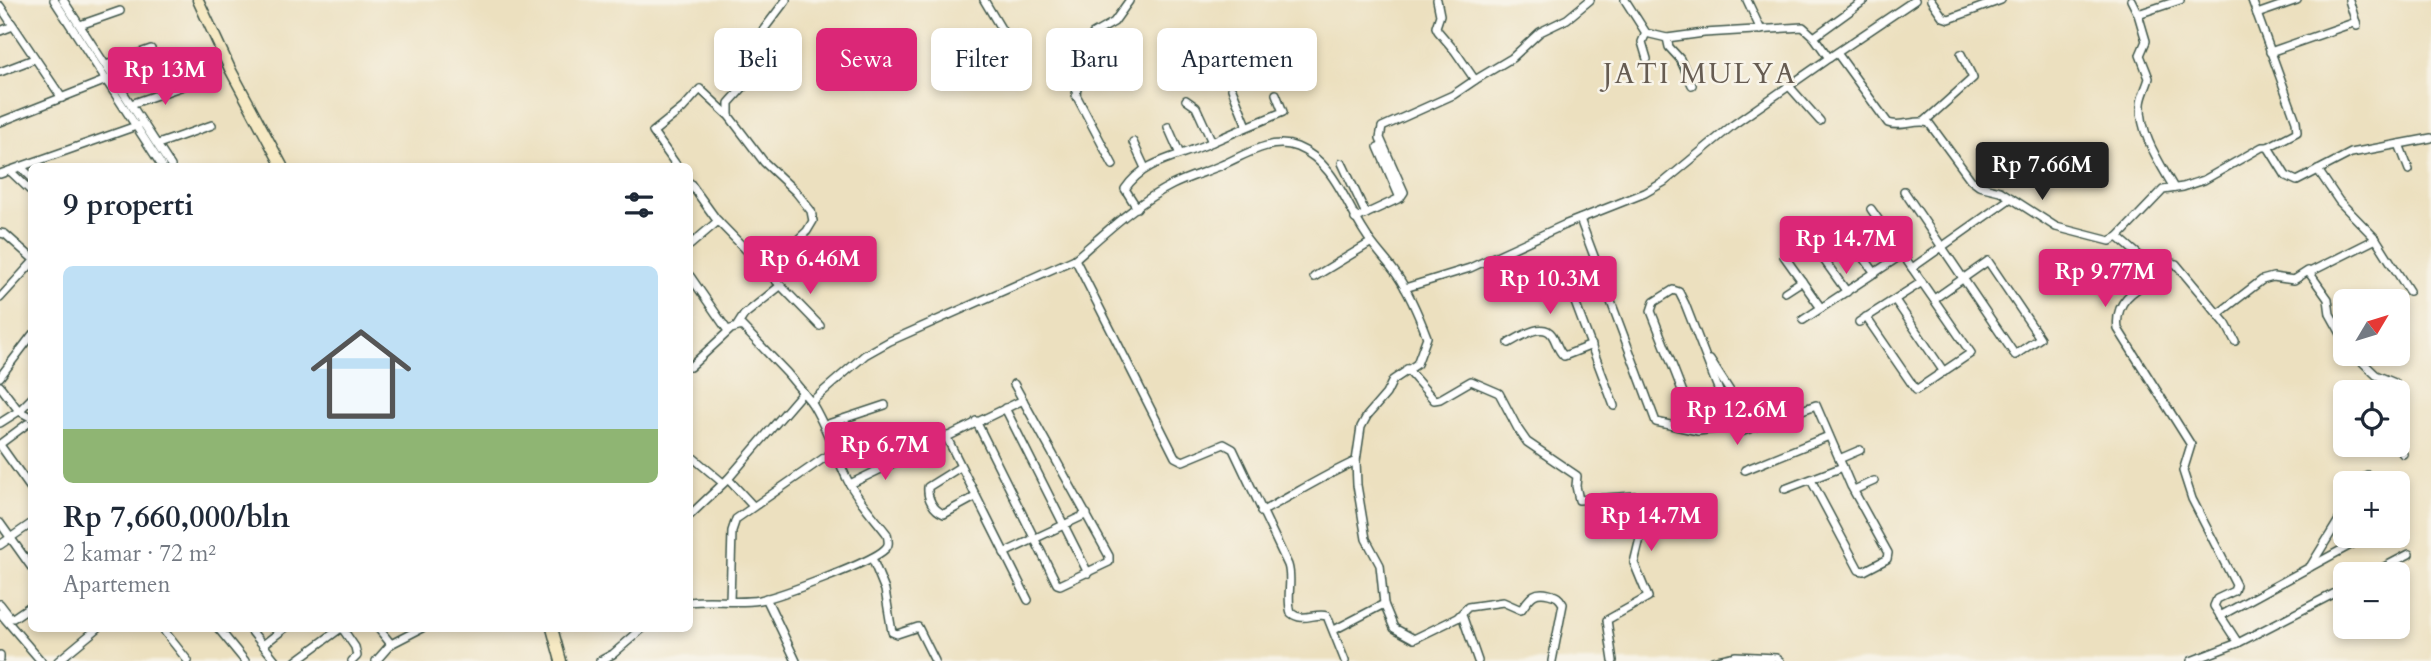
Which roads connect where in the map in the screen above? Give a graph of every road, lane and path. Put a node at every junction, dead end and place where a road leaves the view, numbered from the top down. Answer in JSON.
{"nodes":[{"id":1,"x":54,"y":0,"type":"edge"},
{"id":2,"x":62,"y":0,"type":"edge"},
{"id":3,"x":198,"y":0,"type":"edge"},
{"id":4,"x":786,"y":0,"type":"edge"},
{"id":5,"x":984,"y":0,"type":"edge"},
{"id":6,"x":1129,"y":0,"type":"edge"},
{"id":7,"x":1437,"y":0,"type":"edge"},
{"id":8,"x":1589,"y":0,"type":"edge"},
{"id":9,"x":1625,"y":0,"type":"edge"},
{"id":10,"x":1747,"y":0,"type":"edge"},
{"id":11,"x":1915,"y":0,"type":"edge"},
{"id":12,"x":1931,"y":0,"type":"edge"},
{"id":13,"x":2001,"y":0,"type":"edge"},
{"id":14,"x":2131,"y":0,"type":"edge"},
{"id":15,"x":2180,"y":0,"type":"edge"},
{"id":16,"x":2252,"y":0,"type":"edge"},
{"id":17,"x":2297,"y":0,"type":"edge"},
{"id":18,"x":2349,"y":0,"type":"edge"},
{"id":19,"x":1860,"y":1,"type":"edge"},
{"id":20,"x":0,"y":6,"type":"edge"},
{"id":21,"x":120,"y":11,"type":"dead end"},
{"id":22,"x":2138,"y":14,"type":"junction"},
{"id":23,"x":2257,"y":14,"type":"junction"},
{"id":24,"x":80,"y":25,"type":"junction"},
{"id":25,"x":13,"y":26,"type":"junction"},
{"id":26,"x":1001,"y":28,"type":"edge"},
{"id":27,"x":1761,"y":30,"type":"junction"},
{"id":28,"x":0,"y":31,"type":"edge"},
{"id":29,"x":1646,"y":33,"type":"junction"},
{"id":30,"x":1814,"y":37,"type":"junction"},
{"id":31,"x":1667,"y":38,"type":"junction"},
{"id":32,"x":151,"y":49,"type":"dead end"},
{"id":33,"x":2270,"y":52,"type":"junction"},
{"id":34,"x":1838,"y":53,"type":"junction"},
{"id":35,"x":1961,"y":54,"type":"dead end"},
{"id":36,"x":1829,"y":58,"type":"junction"},
{"id":37,"x":34,"y":59,"type":"junction"},
{"id":38,"x":1647,"y":59,"type":"dead end"},
{"id":39,"x":106,"y":65,"type":"junction"},
{"id":40,"x":0,"y":72,"type":"edge"},
{"id":41,"x":110,"y":79,"type":"junction"},
{"id":42,"x":1475,"y":80,"type":"junction"},
{"id":43,"x":189,"y":84,"type":"dead end"},
{"id":44,"x":1692,"y":85,"type":"dead end"},
{"id":45,"x":1788,"y":85,"type":"junction"},
{"id":46,"x":1233,"y":91,"type":"edge"},
{"id":47,"x":1276,"y":94,"type":"dead end"},
{"id":48,"x":62,"y":98,"type":"junction"},
{"id":49,"x":1186,"y":100,"type":"dead end"},
{"id":50,"x":131,"y":104,"type":"junction"},
{"id":51,"x":729,"y":116,"type":"junction"},
{"id":52,"x":1820,"y":121,"type":"dead end"},
{"id":53,"x":1925,"y":121,"type":"junction"},
{"id":54,"x":0,"y":122,"type":"edge"},
{"id":55,"x":139,"y":125,"type":"junction"},
{"id":56,"x":212,"y":125,"type":"dead end"},
{"id":57,"x":1247,"y":126,"type":"junction"},
{"id":58,"x":1168,"y":127,"type":"dead end"},
{"id":59,"x":2431,"y":138,"type":"edge"},
{"id":60,"x":1133,"y":142,"type":"dead end"},
{"id":61,"x":1212,"y":142,"type":"junction"},
{"id":62,"x":158,"y":144,"type":"junction"},
{"id":63,"x":2399,"y":144,"type":"junction"},
{"id":64,"x":1378,"y":147,"type":"dead end"},
{"id":65,"x":2268,"y":147,"type":"junction"},
{"id":66,"x":1179,"y":152,"type":"junction"},
{"id":67,"x":32,"y":163,"type":"edge"},
{"id":68,"x":160,"y":163,"type":"edge"},
{"id":69,"x":169,"y":163,"type":"edge"},
{"id":70,"x":280,"y":163,"type":"edge"},
{"id":71,"x":675,"y":163,"type":"edge"},
{"id":72,"x":1342,"y":163,"type":"dead end"},
{"id":73,"x":28,"y":165,"type":"edge"},
{"id":74,"x":1113,"y":165,"type":"dead end"},
{"id":75,"x":21,"y":167,"type":"junction"},
{"id":76,"x":1145,"y":167,"type":"junction"},
{"id":77,"x":2318,"y":170,"type":"junction"},
{"id":78,"x":2409,"y":170,"type":"dead end"},
{"id":79,"x":10,"y":171,"type":"junction"},
{"id":80,"x":0,"y":174,"type":"edge"},
{"id":81,"x":28,"y":174,"type":"edge"},
{"id":82,"x":693,"y":187,"type":"edge"},
{"id":83,"x":28,"y":188,"type":"edge"},
{"id":84,"x":2174,"y":188,"type":"junction"},
{"id":85,"x":1904,"y":191,"type":"dead end"},
{"id":86,"x":1400,"y":198,"type":"junction"},
{"id":87,"x":2011,"y":198,"type":"junction"},
{"id":88,"x":1137,"y":208,"type":"junction"},
{"id":89,"x":1871,"y":209,"type":"dead end"},
{"id":90,"x":1366,"y":214,"type":"junction"},
{"id":91,"x":1355,"y":219,"type":"junction"},
{"id":92,"x":1580,"y":219,"type":"junction"},
{"id":93,"x":718,"y":221,"type":"junction"},
{"id":94,"x":1843,"y":229,"type":"dead end"},
{"id":95,"x":0,"y":233,"type":"edge"},
{"id":96,"x":2118,"y":237,"type":"junction"},
{"id":97,"x":1809,"y":239,"type":"dead end"},
{"id":98,"x":2376,"y":239,"type":"junction"},
{"id":99,"x":693,"y":242,"type":"edge"},
{"id":100,"x":1370,"y":243,"type":"junction"},
{"id":101,"x":1943,"y":248,"type":"junction"},
{"id":102,"x":1903,"y":254,"type":"junction"},
{"id":103,"x":1784,"y":256,"type":"dead end"},
{"id":104,"x":28,"y":257,"type":"edge"},
{"id":105,"x":1076,"y":259,"type":"junction"},
{"id":106,"x":28,"y":266,"type":"edge"},
{"id":107,"x":1912,"y":268,"type":"junction"},
{"id":108,"x":767,"y":269,"type":"junction"},
{"id":109,"x":2156,"y":270,"type":"junction"},
{"id":110,"x":2310,"y":272,"type":"junction"},
{"id":111,"x":1875,"y":273,"type":"junction"},
{"id":112,"x":1314,"y":277,"type":"dead end"},
{"id":113,"x":1964,"y":279,"type":"junction"},
{"id":114,"x":693,"y":280,"type":"edge"},
{"id":115,"x":1802,"y":281,"type":"junction"},
{"id":116,"x":1604,"y":282,"type":"junction"},
{"id":117,"x":1922,"y":282,"type":"junction"},
{"id":118,"x":780,"y":286,"type":"junction"},
{"id":119,"x":1405,"y":288,"type":"junction"},
{"id":120,"x":2408,"y":289,"type":"edge"},
{"id":121,"x":1785,"y":292,"type":"dead end"},
{"id":122,"x":1847,"y":292,"type":"junction"},
{"id":123,"x":0,"y":298,"type":"edge"},
{"id":124,"x":1934,"y":299,"type":"junction"},
{"id":125,"x":1895,"y":300,"type":"junction"},
{"id":126,"x":1821,"y":308,"type":"junction"},
{"id":127,"x":2218,"y":314,"type":"junction"},
{"id":128,"x":2333,"y":319,"type":"edge"},
{"id":129,"x":1803,"y":320,"type":"dead end"},
{"id":130,"x":737,"y":326,"type":"junction"},
{"id":131,"x":820,"y":326,"type":"dead end"},
{"id":132,"x":728,"y":331,"type":"junction"},
{"id":133,"x":28,"y":340,"type":"edge"},
{"id":134,"x":2235,"y":341,"type":"dead end"},
{"id":135,"x":1509,"y":343,"type":"dead end"},
{"id":136,"x":1701,"y":344,"type":"junction"},
{"id":137,"x":1592,"y":345,"type":"junction"},
{"id":138,"x":693,"y":364,"type":"edge"},
{"id":139,"x":2367,"y":366,"type":"edge"},
{"id":140,"x":1408,"y":369,"type":"junction"},
{"id":141,"x":1944,"y":372,"type":"junction"},
{"id":142,"x":0,"y":377,"type":"edge"},
{"id":143,"x":2388,"y":380,"type":"edge"},
{"id":144,"x":1014,"y":384,"type":"dead end"},
{"id":145,"x":0,"y":386,"type":"edge"},
{"id":146,"x":803,"y":392,"type":"junction"},
{"id":147,"x":1748,"y":394,"type":"dead end"},
{"id":148,"x":1735,"y":399,"type":"junction"},
{"id":149,"x":1023,"y":400,"type":"junction"},
{"id":150,"x":28,"y":402,"type":"edge"},
{"id":151,"x":811,"y":402,"type":"junction"},
{"id":152,"x":1724,"y":404,"type":"junction"},
{"id":153,"x":885,"y":405,"type":"dead end"},
{"id":154,"x":1614,"y":405,"type":"dead end"},
{"id":155,"x":1005,"y":408,"type":"junction"},
{"id":156,"x":19,"y":411,"type":"junction"},
{"id":157,"x":28,"y":420,"type":"edge"},
{"id":158,"x":976,"y":421,"type":"junction"},
{"id":159,"x":28,"y":422,"type":"edge"},
{"id":160,"x":0,"y":424,"type":"edge"},
{"id":161,"x":825,"y":425,"type":"junction"},
{"id":162,"x":1733,"y":427,"type":"junction"},
{"id":163,"x":1698,"y":431,"type":"junction"},
{"id":164,"x":946,"y":436,"type":"junction"},
{"id":165,"x":1829,"y":436,"type":"junction"},
{"id":166,"x":0,"y":445,"type":"edge"},
{"id":167,"x":1860,"y":450,"type":"dead end"},
{"id":168,"x":834,"y":451,"type":"junction"},
{"id":169,"x":693,"y":457,"type":"edge"},
{"id":170,"x":1356,"y":461,"type":"junction"},
{"id":171,"x":1841,"y":463,"type":"junction"},
{"id":172,"x":960,"y":467,"type":"junction"},
{"id":173,"x":1745,"y":470,"type":"dead end"},
{"id":174,"x":1811,"y":480,"type":"junction"},
{"id":175,"x":725,"y":481,"type":"junction"},
{"id":176,"x":1874,"y":481,"type":"dead end"},
{"id":177,"x":850,"y":484,"type":"junction"},
{"id":178,"x":28,"y":485,"type":"edge"},
{"id":179,"x":1785,"y":489,"type":"dead end"},
{"id":180,"x":1854,"y":491,"type":"junction"},
{"id":181,"x":975,"y":497,"type":"junction"},
{"id":182,"x":753,"y":506,"type":"junction"},
{"id":183,"x":693,"y":512,"type":"edge"},
{"id":184,"x":1261,"y":512,"type":"junction"},
{"id":185,"x":1087,"y":514,"type":"junction"},
{"id":186,"x":0,"y":523,"type":"edge"},
{"id":187,"x":1063,"y":524,"type":"junction"},
{"id":188,"x":28,"y":526,"type":"edge"},
{"id":189,"x":2333,"y":529,"type":"edge"},
{"id":190,"x":10,"y":538,"type":"junction"},
{"id":191,"x":1033,"y":538,"type":"junction"},
{"id":192,"x":0,"y":545,"type":"edge"},
{"id":193,"x":2345,"y":548,"type":"edge"},
{"id":194,"x":1004,"y":553,"type":"junction"},
{"id":195,"x":2409,"y":554,"type":"dead end"},
{"id":196,"x":872,"y":558,"type":"junction"},
{"id":197,"x":2394,"y":562,"type":"edge"},
{"id":198,"x":28,"y":563,"type":"edge"},
{"id":199,"x":2309,"y":567,"type":"junction"},
{"id":200,"x":1088,"y":573,"type":"junction"},
{"id":201,"x":2333,"y":594,"type":"edge"},
{"id":202,"x":766,"y":598,"type":"junction"},
{"id":203,"x":1028,"y":600,"type":"dead end"},
{"id":204,"x":730,"y":601,"type":"junction"},
{"id":205,"x":693,"y":602,"type":"edge"},
{"id":206,"x":0,"y":604,"type":"edge"},
{"id":207,"x":1384,"y":604,"type":"junction"},
{"id":208,"x":28,"y":608,"type":"edge"},
{"id":209,"x":0,"y":613,"type":"edge"},
{"id":210,"x":1462,"y":615,"type":"junction"},
{"id":211,"x":2220,"y":616,"type":"junction"},
{"id":212,"x":1334,"y":630,"type":"junction"},
{"id":213,"x":92,"y":632,"type":"edge"},
{"id":214,"x":165,"y":632,"type":"edge"},
{"id":215,"x":223,"y":632,"type":"edge"},
{"id":216,"x":252,"y":632,"type":"edge"},
{"id":217,"x":280,"y":632,"type":"edge"},
{"id":218,"x":336,"y":632,"type":"edge"},
{"id":219,"x":345,"y":632,"type":"edge"},
{"id":220,"x":381,"y":632,"type":"edge"},
{"id":221,"x":414,"y":632,"type":"edge"},
{"id":222,"x":553,"y":632,"type":"edge"},
{"id":223,"x":638,"y":632,"type":"edge"},
{"id":224,"x":2238,"y":643,"type":"junction"},
{"id":225,"x":391,"y":644,"type":"junction"},
{"id":226,"x":262,"y":645,"type":"junction"},
{"id":227,"x":41,"y":661,"type":"edge"},
{"id":228,"x":58,"y":661,"type":"edge"},
{"id":229,"x":188,"y":661,"type":"edge"},
{"id":230,"x":245,"y":661,"type":"edge"},
{"id":231,"x":276,"y":661,"type":"edge"},
{"id":232,"x":296,"y":661,"type":"edge"},
{"id":233,"x":352,"y":661,"type":"edge"},
{"id":234,"x":376,"y":661,"type":"edge"},
{"id":235,"x":561,"y":661,"type":"edge"},
{"id":236,"x":600,"y":661,"type":"edge"},
{"id":237,"x":796,"y":661,"type":"edge"},
{"id":238,"x":934,"y":661,"type":"edge"},
{"id":239,"x":1345,"y":661,"type":"edge"},
{"id":240,"x":1478,"y":661,"type":"edge"},
{"id":241,"x":1552,"y":661,"type":"edge"},
{"id":242,"x":1613,"y":661,"type":"edge"},
{"id":243,"x":1713,"y":661,"type":"edge"},
{"id":244,"x":1780,"y":661,"type":"edge"},
{"id":245,"x":2191,"y":661,"type":"edge"}],
"edges":[{"from":1,"to":41,"type":"street"},
{"from":2,"to":24,"type":"street"},
{"from":3,"to":70,"type":"street"},
{"from":4,"to":51,"type":"street"},
{"from":5,"to":26,"type":"street"},
{"from":6,"to":74,"type":"street"},
{"from":7,"to":42,"type":"street"},
{"from":8,"to":42,"type":"street"},
{"from":9,"to":29,"type":"street"},
{"from":10,"to":27,"type":"street"},
{"from":11,"to":34,"type":"street"},
{"from":12,"to":13,"type":"street"},
{"from":14,"to":22,"type":"street"},
{"from":15,"to":22,"type":"street"},
{"from":16,"to":23,"type":"street"},
{"from":17,"to":23,"type":"street"},
{"from":18,"to":33,"type":"street"},
{"from":19,"to":30,"type":"street"},
{"from":20,"to":25,"type":"street"},
{"from":21,"to":24,"type":"street"},
{"from":22,"to":84,"type":"street"},
{"from":23,"to":33,"type":"street"},
{"from":24,"to":39,"type":"street"},
{"from":25,"to":28,"type":"street"},
{"from":25,"to":37,"type":"street"},
{"from":27,"to":30,"type":"street"},
{"from":27,"to":31,"type":"street"},
{"from":29,"to":31,"type":"street"},
{"from":29,"to":38,"type":"street"},
{"from":30,"to":36,"type":"street"},
{"from":31,"to":44,"type":"street"},
{"from":32,"to":39,"type":"street"},
{"from":33,"to":65,"type":"street"},
{"from":34,"to":36,"type":"street"},
{"from":34,"to":53,"type":"street"},
{"from":35,"to":53,"type":"street"},
{"from":36,"to":45,"type":"street"},
{"from":37,"to":40,"type":"street"},
{"from":37,"to":48,"type":"street"},
{"from":39,"to":41,"type":"street"},
{"from":41,"to":48,"type":"street"},
{"from":41,"to":50,"type":"street"},
{"from":41,"to":55,"type":"street"},
{"from":42,"to":86,"type":"street"},
{"from":43,"to":50,"type":"street"},
{"from":45,"to":52,"type":"street"},
{"from":45,"to":92,"type":"street"},
{"from":46,"to":57,"type":"street"},
{"from":47,"to":57,"type":"street"},
{"from":48,"to":54,"type":"street"},
{"from":49,"to":61,"type":"street"},
{"from":50,"to":55,"type":"street"},
{"from":51,"to":71,"type":"street"},
{"from":51,"to":108,"type":"street"},
{"from":53,"to":87,"type":"street"},
{"from":55,"to":62,"type":"street"},
{"from":55,"to":67,"type":"street"},
{"from":55,"to":68,"type":"street"},
{"from":56,"to":62,"type":"street"},
{"from":57,"to":61,"type":"street"},
{"from":58,"to":66,"type":"street"},
{"from":59,"to":63,"type":"street"},
{"from":60,"to":76,"type":"street"},
{"from":61,"to":66,"type":"street"},
{"from":62,"to":69,"type":"street"},
{"from":63,"to":77,"type":"street"},
{"from":63,"to":78,"type":"street"},
{"from":64,"to":86,"type":"street"},
{"from":65,"to":77,"type":"street"},
{"from":65,"to":84,"type":"street"},
{"from":66,"to":76,"type":"street"},
{"from":72,"to":90,"type":"street"},
{"from":73,"to":75,"type":"street"},
{"from":75,"to":79,"type":"street"},
{"from":75,"to":81,"type":"street"},
{"from":76,"to":88,"type":"street"},
{"from":77,"to":98,"type":"street"},
{"from":79,"to":80,"type":"street"},
{"from":79,"to":83,"type":"street"},
{"from":82,"to":93,"type":"street"},
{"from":84,"to":96,"type":"street"},
{"from":85,"to":101,"type":"street"},
{"from":86,"to":90,"type":"street"},
{"from":87,"to":96,"type":"street"},
{"from":87,"to":101,"type":"street"},
{"from":88,"to":91,"type":"street"},
{"from":88,"to":105,"type":"street"},
{"from":89,"to":102,"type":"street"},
{"from":90,"to":91,"type":"street"},
{"from":91,"to":100,"type":"street"},
{"from":92,"to":116,"type":"street"},
{"from":92,"to":119,"type":"street"},
{"from":93,"to":99,"type":"street"},
{"from":93,"to":108,"type":"street"},
{"from":94,"to":111,"type":"street"},
{"from":95,"to":104,"type":"street"},
{"from":96,"to":109,"type":"street"},
{"from":97,"to":122,"type":"street"},
{"from":98,"to":110,"type":"street"},
{"from":98,"to":120,"type":"street"},
{"from":100,"to":112,"type":"street"},
{"from":100,"to":119,"type":"street"},
{"from":101,"to":107,"type":"street"},
{"from":101,"to":113,"type":"street"},
{"from":102,"to":107,"type":"street"},
{"from":102,"to":111,"type":"street"},
{"from":103,"to":115,"type":"street"},
{"from":105,"to":151,"type":"street"},
{"from":105,"to":184,"type":"street"},
{"from":106,"to":123,"type":"street"},
{"from":107,"to":117,"type":"street"},
{"from":108,"to":118,"type":"street"},
{"from":109,"to":127,"type":"street"},
{"from":109,"to":211,"type":"street"},
{"from":110,"to":127,"type":"street"},
{"from":110,"to":128,"type":"street"},
{"from":111,"to":122,"type":"street"},
{"from":113,"to":113,"type":"street"},
{"from":113,"to":124,"type":"street"},
{"from":114,"to":132,"type":"street"},
{"from":115,"to":121,"type":"street"},
{"from":115,"to":126,"type":"street"},
{"from":116,"to":137,"type":"street"},
{"from":116,"to":163,"type":"street"},
{"from":117,"to":124,"type":"street"},
{"from":117,"to":125,"type":"street"},
{"from":118,"to":130,"type":"street"},
{"from":118,"to":131,"type":"street"},
{"from":119,"to":140,"type":"street"},
{"from":122,"to":126,"type":"street"},
{"from":124,"to":141,"type":"street"},
{"from":125,"to":141,"type":"street"},
{"from":125,"to":141,"type":"street"},
{"from":126,"to":129,"type":"street"},
{"from":127,"to":134,"type":"street"},
{"from":130,"to":132,"type":"street"},
{"from":130,"to":146,"type":"street"},
{"from":132,"to":138,"type":"street"},
{"from":133,"to":142,"type":"street"},
{"from":135,"to":137,"type":"street"},
{"from":136,"to":148,"type":"street"},
{"from":136,"to":152,"type":"street"},
{"from":136,"to":163,"type":"street"},
{"from":137,"to":154,"type":"street"},
{"from":139,"to":143,"type":"street"},
{"from":140,"to":170,"type":"street"},
{"from":140,"to":242,"type":"street"},
{"from":144,"to":149,"type":"street"},
{"from":145,"to":156,"type":"street"},
{"from":146,"to":151,"type":"street"},
{"from":146,"to":175,"type":"street"},
{"from":147,"to":148,"type":"street"},
{"from":148,"to":152,"type":"street"},
{"from":149,"to":155,"type":"street"},
{"from":149,"to":185,"type":"street"},
{"from":150,"to":156,"type":"street"},
{"from":151,"to":161,"type":"street"},
{"from":152,"to":162,"type":"street"},
{"from":153,"to":161,"type":"street"},
{"from":155,"to":158,"type":"street"},
{"from":155,"to":187,"type":"street"},
{"from":156,"to":157,"type":"street"},
{"from":156,"to":160,"type":"street"},
{"from":158,"to":164,"type":"street"},
{"from":158,"to":191,"type":"street"},
{"from":159,"to":166,"type":"street"},
{"from":161,"to":168,"type":"street"},
{"from":162,"to":163,"type":"street"},
{"from":162,"to":165,"type":"street"},
{"from":164,"to":172,"type":"street"},
{"from":164,"to":177,"type":"street"},
{"from":165,"to":171,"type":"street"},
{"from":165,"to":173,"type":"street"},
{"from":166,"to":178,"type":"street"},
{"from":167,"to":171,"type":"street"},
{"from":168,"to":177,"type":"street"},
{"from":168,"to":182,"type":"street"},
{"from":169,"to":175,"type":"street"},
{"from":170,"to":184,"type":"street"},
{"from":170,"to":207,"type":"street"},
{"from":171,"to":174,"type":"street"},
{"from":171,"to":180,"type":"street"},
{"from":172,"to":181,"type":"street"},
{"from":172,"to":181,"type":"street"},
{"from":174,"to":179,"type":"street"},
{"from":174,"to":180,"type":"street"},
{"from":175,"to":182,"type":"street"},
{"from":175,"to":183,"type":"street"},
{"from":176,"to":180,"type":"street"},
{"from":177,"to":196,"type":"street"},
{"from":181,"to":194,"type":"street"},
{"from":182,"to":204,"type":"street"},
{"from":184,"to":212,"type":"street"},
{"from":185,"to":187,"type":"street"},
{"from":185,"to":200,"type":"street"},
{"from":186,"to":190,"type":"street"},
{"from":187,"to":191,"type":"street"},
{"from":187,"to":200,"type":"street"},
{"from":188,"to":190,"type":"street"},
{"from":189,"to":199,"type":"street"},
{"from":190,"to":192,"type":"street"},
{"from":190,"to":198,"type":"street"},
{"from":191,"to":194,"type":"street"},
{"from":191,"to":200,"type":"street"},
{"from":193,"to":199,"type":"street"},
{"from":194,"to":203,"type":"street"},
{"from":195,"to":197,"type":"street"},
{"from":196,"to":202,"type":"street"},
{"from":196,"to":238,"type":"street"},
{"from":199,"to":211,"type":"street"},
{"from":201,"to":224,"type":"street"},
{"from":202,"to":204,"type":"street"},
{"from":202,"to":237,"type":"street"},
{"from":204,"to":205,"type":"street"},
{"from":206,"to":208,"type":"street"},
{"from":207,"to":210,"type":"street"},
{"from":207,"to":212,"type":"street"},
{"from":209,"to":227,"type":"street"},
{"from":210,"to":240,"type":"street"},
{"from":210,"to":241,"type":"street"},
{"from":211,"to":224,"type":"street"},
{"from":212,"to":239,"type":"street"},
{"from":213,"to":228,"type":"street"},
{"from":214,"to":229,"type":"street"},
{"from":215,"to":230,"type":"street"},
{"from":216,"to":226,"type":"street"},
{"from":217,"to":226,"type":"street"},
{"from":218,"to":232,"type":"street"},
{"from":219,"to":233,"type":"street"},
{"from":220,"to":225,"type":"street"},
{"from":221,"to":225,"type":"street"},
{"from":222,"to":235,"type":"street"},
{"from":223,"to":236,"type":"street"},
{"from":224,"to":245,"type":"street"},
{"from":225,"to":234,"type":"street"},
{"from":226,"to":231,"type":"street"},
{"from":243,"to":244,"type":"street"}]}
